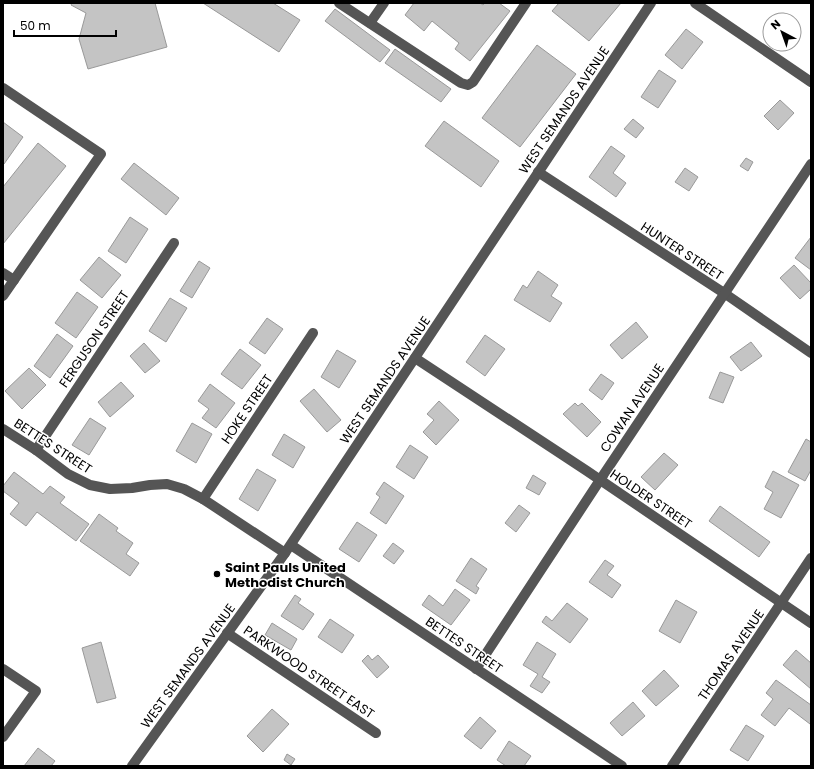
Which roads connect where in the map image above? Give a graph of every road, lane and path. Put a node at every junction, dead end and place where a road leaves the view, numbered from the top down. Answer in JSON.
{"nodes":[{"id":1,"x":339,"y":3,"type":"edge"},
{"id":2,"x":384,"y":3,"type":"edge"},
{"id":3,"x":526,"y":3,"type":"edge"},
{"id":4,"x":651,"y":3,"type":"edge"},
{"id":5,"x":695,"y":3,"type":"edge"},
{"id":6,"x":370,"y":23,"type":"junction"},
{"id":7,"x":811,"y":82,"type":"edge"},
{"id":8,"x":3,"y":88,"type":"edge"},
{"id":9,"x":811,"y":164,"type":"edge"},
{"id":10,"x":538,"y":172,"type":"junction"},
{"id":11,"x":174,"y":243,"type":"dead end"},
{"id":12,"x":3,"y":273,"type":"edge"},
{"id":13,"x":14,"y":280,"type":"junction"},
{"id":14,"x":724,"y":293,"type":"junction"},
{"id":15,"x":3,"y":296,"type":"edge"},
{"id":16,"x":313,"y":333,"type":"dead end"},
{"id":17,"x":811,"y":352,"type":"edge"},
{"id":18,"x":415,"y":358,"type":"junction"},
{"id":19,"x":3,"y":429,"type":"edge"},
{"id":20,"x":36,"y":450,"type":"junction"},
{"id":21,"x":600,"y":480,"type":"junction"},
{"id":22,"x":203,"y":499,"type":"junction"},
{"id":23,"x":288,"y":549,"type":"junction"},
{"id":24,"x":811,"y":558,"type":"edge"},
{"id":25,"x":781,"y":603,"type":"junction"},
{"id":26,"x":811,"y":622,"type":"edge"},
{"id":27,"x":228,"y":633,"type":"junction"},
{"id":28,"x":3,"y":669,"type":"edge"},
{"id":29,"x":476,"y":669,"type":"junction"},
{"id":30,"x":376,"y":733,"type":"dead end"},
{"id":31,"x":3,"y":737,"type":"edge"},
{"id":32,"x":132,"y":766,"type":"edge"},
{"id":33,"x":622,"y":766,"type":"edge"},
{"id":34,"x":672,"y":766,"type":"edge"}],
"edges":[{"from":1,"to":6,"type":"street"},
{"from":2,"to":6,"type":"street"},
{"from":3,"to":6,"type":"street"},
{"from":4,"to":10,"type":"street","name":"WEST SEMANDS AVENUE"},
{"from":5,"to":7,"type":"street"},
{"from":8,"to":13,"type":"street"},
{"from":9,"to":14,"type":"street","name":"COWAN AVENUE"},
{"from":10,"to":14,"type":"street","name":"HUNTER STREET"},
{"from":10,"to":18,"type":"street","name":"WEST SEMANDS AVENUE"},
{"from":11,"to":20,"type":"street","name":"FERGUSON STREET"},
{"from":12,"to":13,"type":"street"},
{"from":13,"to":15,"type":"street"},
{"from":14,"to":17,"type":"street","name":"HUNTER STREET"},
{"from":14,"to":21,"type":"street","name":"COWAN AVENUE"},
{"from":16,"to":22,"type":"street","name":"HOKE STREET"},
{"from":18,"to":21,"type":"street","name":"HOLDER STREET"},
{"from":18,"to":23,"type":"street","name":"WEST SEMANDS AVENUE"},
{"from":19,"to":20,"type":"street","name":"BETTES STREET"},
{"from":20,"to":22,"type":"street","name":"BETTES STREET"},
{"from":21,"to":25,"type":"street","name":"HOLDER STREET"},
{"from":21,"to":29,"type":"street","name":"COWAN AVENUE"},
{"from":22,"to":23,"type":"street","name":"BETTES STREET"},
{"from":23,"to":27,"type":"street","name":"WEST SEMANDS AVENUE"},
{"from":23,"to":29,"type":"street","name":"BETTES STREET"},
{"from":24,"to":25,"type":"street","name":"THOMAS AVENUE"},
{"from":25,"to":26,"type":"street","name":"HOLDER STREET"},
{"from":25,"to":34,"type":"street","name":"THOMAS AVENUE"},
{"from":27,"to":30,"type":"street","name":"PARKWOOD STREET EAST"},
{"from":27,"to":32,"type":"street","name":"WEST SEMANDS AVENUE"},
{"from":28,"to":31,"type":"street"},
{"from":29,"to":33,"type":"street","name":"BETTES STREET"}]}
